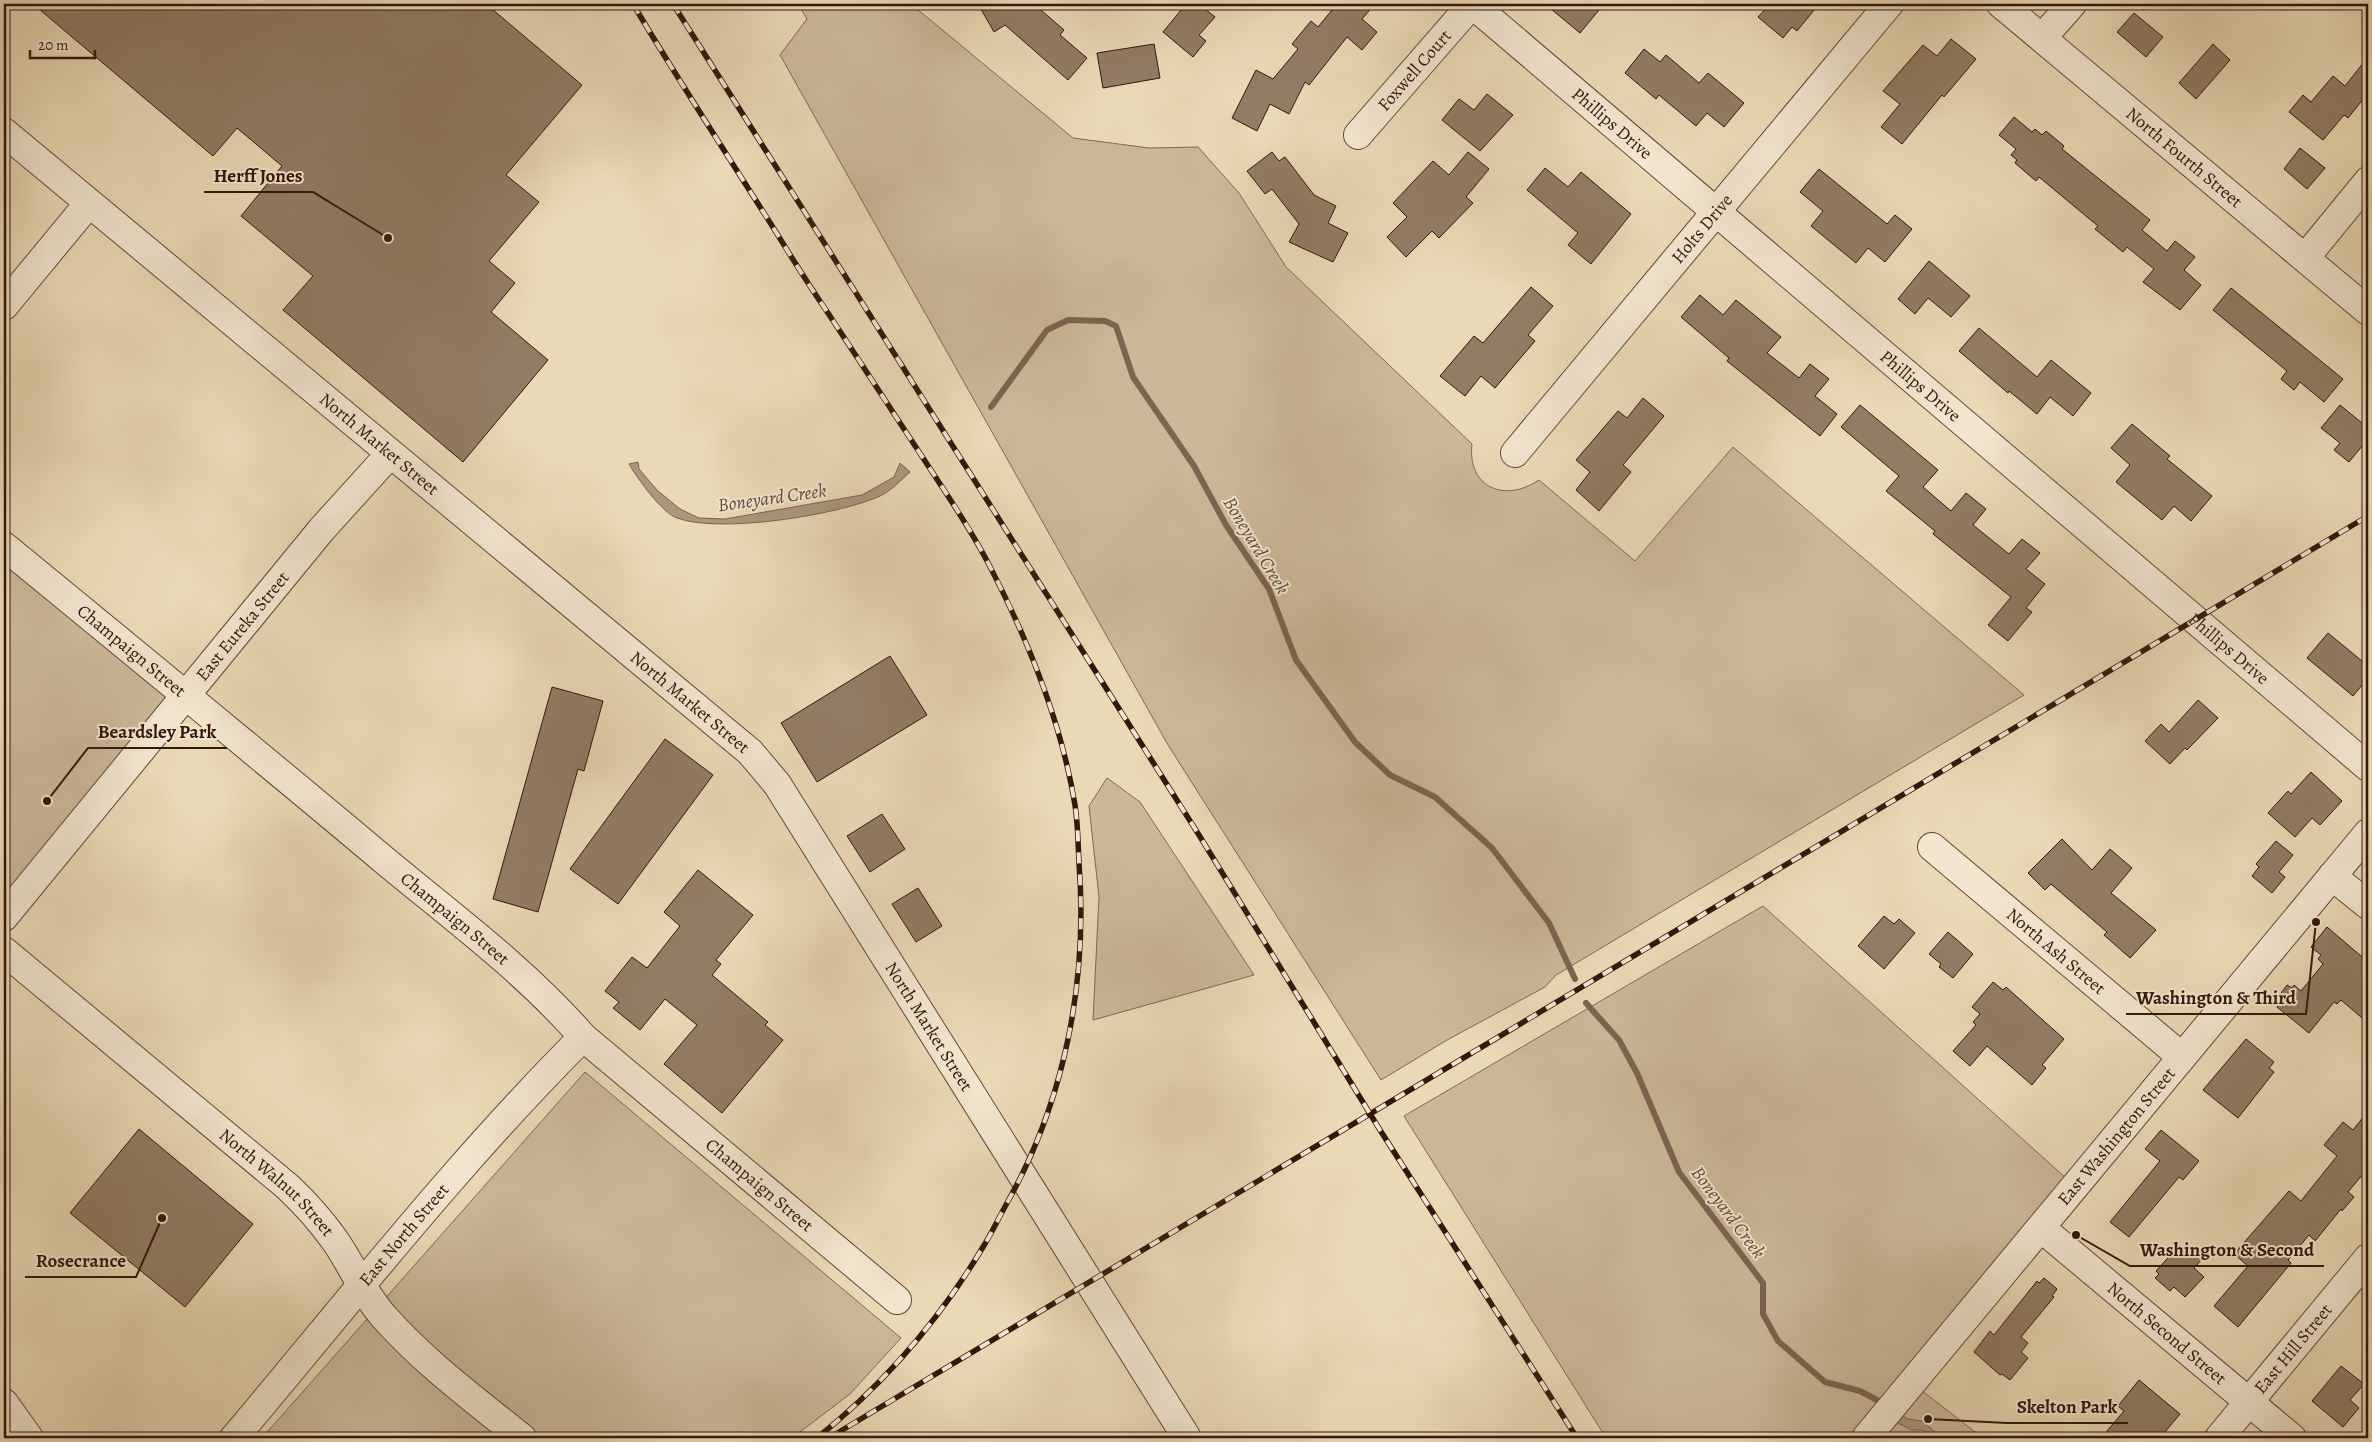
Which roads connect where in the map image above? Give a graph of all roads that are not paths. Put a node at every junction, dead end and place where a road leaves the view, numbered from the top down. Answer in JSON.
{"nodes":[{"id":1,"x":1472,"y":4,"type":"edge"},
{"id":2,"x":1889,"y":4,"type":"edge"},
{"id":3,"x":2001,"y":4,"type":"edge"},
{"id":4,"x":2072,"y":4,"type":"edge"},
{"id":5,"x":2042,"y":38,"type":"junction"},
{"id":6,"x":4,"y":132,"type":"edge"},
{"id":7,"x":1358,"y":135,"type":"dead end"},
{"id":8,"x":2368,"y":181,"type":"edge"},
{"id":9,"x":89,"y":203,"type":"junction"},
{"id":10,"x":1715,"y":211,"type":"junction"},
{"id":11,"x":2305,"y":258,"type":"junction"},
{"id":12,"x":4,"y":306,"type":"edge"},
{"id":13,"x":2368,"y":311,"type":"edge"},
{"id":14,"x":1515,"y":453,"type":"dead end"},
{"id":15,"x":390,"y":454,"type":"junction"},
{"id":16,"x":4,"y":546,"type":"edge"},
{"id":17,"x":186,"y":695,"type":"junction"},
{"id":18,"x":2368,"y":767,"type":"edge"},
{"id":19,"x":2368,"y":833,"type":"edge"},
{"id":20,"x":1932,"y":847,"type":"dead end"},
{"id":21,"x":2332,"y":876,"type":"junction"},
{"id":22,"x":2368,"y":905,"type":"edge"},
{"id":23,"x":4,"y":917,"type":"edge"},
{"id":24,"x":4,"y":950,"type":"edge"},
{"id":25,"x":583,"y":1037,"type":"junction"},
{"id":26,"x":2182,"y":1057,"type":"junction"},
{"id":27,"x":2041,"y":1228,"type":"junction"},
{"id":28,"x":2368,"y":1258,"type":"edge"},
{"id":29,"x":361,"y":1286,"type":"junction"},
{"id":30,"x":897,"y":1300,"type":"dead end"},
{"id":31,"x":2249,"y":1402,"type":"junction"},
{"id":32,"x":234,"y":1438,"type":"edge"},
{"id":33,"x":522,"y":1438,"type":"edge"},
{"id":34,"x":1187,"y":1438,"type":"edge"},
{"id":35,"x":1866,"y":1438,"type":"edge"},
{"id":36,"x":2219,"y":1438,"type":"edge"},
{"id":37,"x":2292,"y":1438,"type":"edge"}],
"edges":[{"from":1,"to":7,"type":"street","name":"Foxwell Court"},
{"from":1,"to":10,"type":"street","name":"Phillips Drive"},
{"from":2,"to":10,"type":"street","name":"Holts Drive"},
{"from":3,"to":5,"type":"street","name":"North Fourth Street"},
{"from":4,"to":5,"type":"street"},
{"from":5,"to":11,"type":"street","name":"North Fourth Street"},
{"from":6,"to":9,"type":"street","name":"North Market Street"},
{"from":8,"to":11,"type":"street"},
{"from":9,"to":12,"type":"street"},
{"from":9,"to":15,"type":"street","name":"North Market Street"},
{"from":10,"to":14,"type":"street","name":"Holts Drive"},
{"from":10,"to":18,"type":"street","name":"Phillips Drive"},
{"from":11,"to":13,"type":"street","name":"North Fourth Street"},
{"from":15,"to":17,"type":"street","name":"East Eureka Street"},
{"from":15,"to":34,"type":"street","name":"North Market Street"},
{"from":16,"to":17,"type":"street","name":"Champaign Street"},
{"from":17,"to":23,"type":"street","name":"East Eureka Street"},
{"from":17,"to":25,"type":"street","name":"Champaign Street"},
{"from":19,"to":21,"type":"street","name":"East Washington Street"},
{"from":20,"to":26,"type":"street","name":"North Ash Street"},
{"from":21,"to":22,"type":"street"},
{"from":21,"to":26,"type":"street","name":"East Washington Street"},
{"from":24,"to":29,"type":"street","name":"North Walnut Street"},
{"from":25,"to":29,"type":"street","name":"East North Street"},
{"from":25,"to":30,"type":"street","name":"Champaign Street"},
{"from":26,"to":27,"type":"street","name":"East Washington Street"},
{"from":27,"to":31,"type":"street","name":"North Second Street"},
{"from":27,"to":35,"type":"street","name":"East Washington Street"},
{"from":28,"to":31,"type":"street","name":"East Hill Street"},
{"from":29,"to":32,"type":"street","name":"East North Street"},
{"from":29,"to":33,"type":"street","name":"North Walnut Street"},
{"from":31,"to":36,"type":"street","name":"East Hill Street"},
{"from":31,"to":37,"type":"street","name":"North Second Street"}]}
